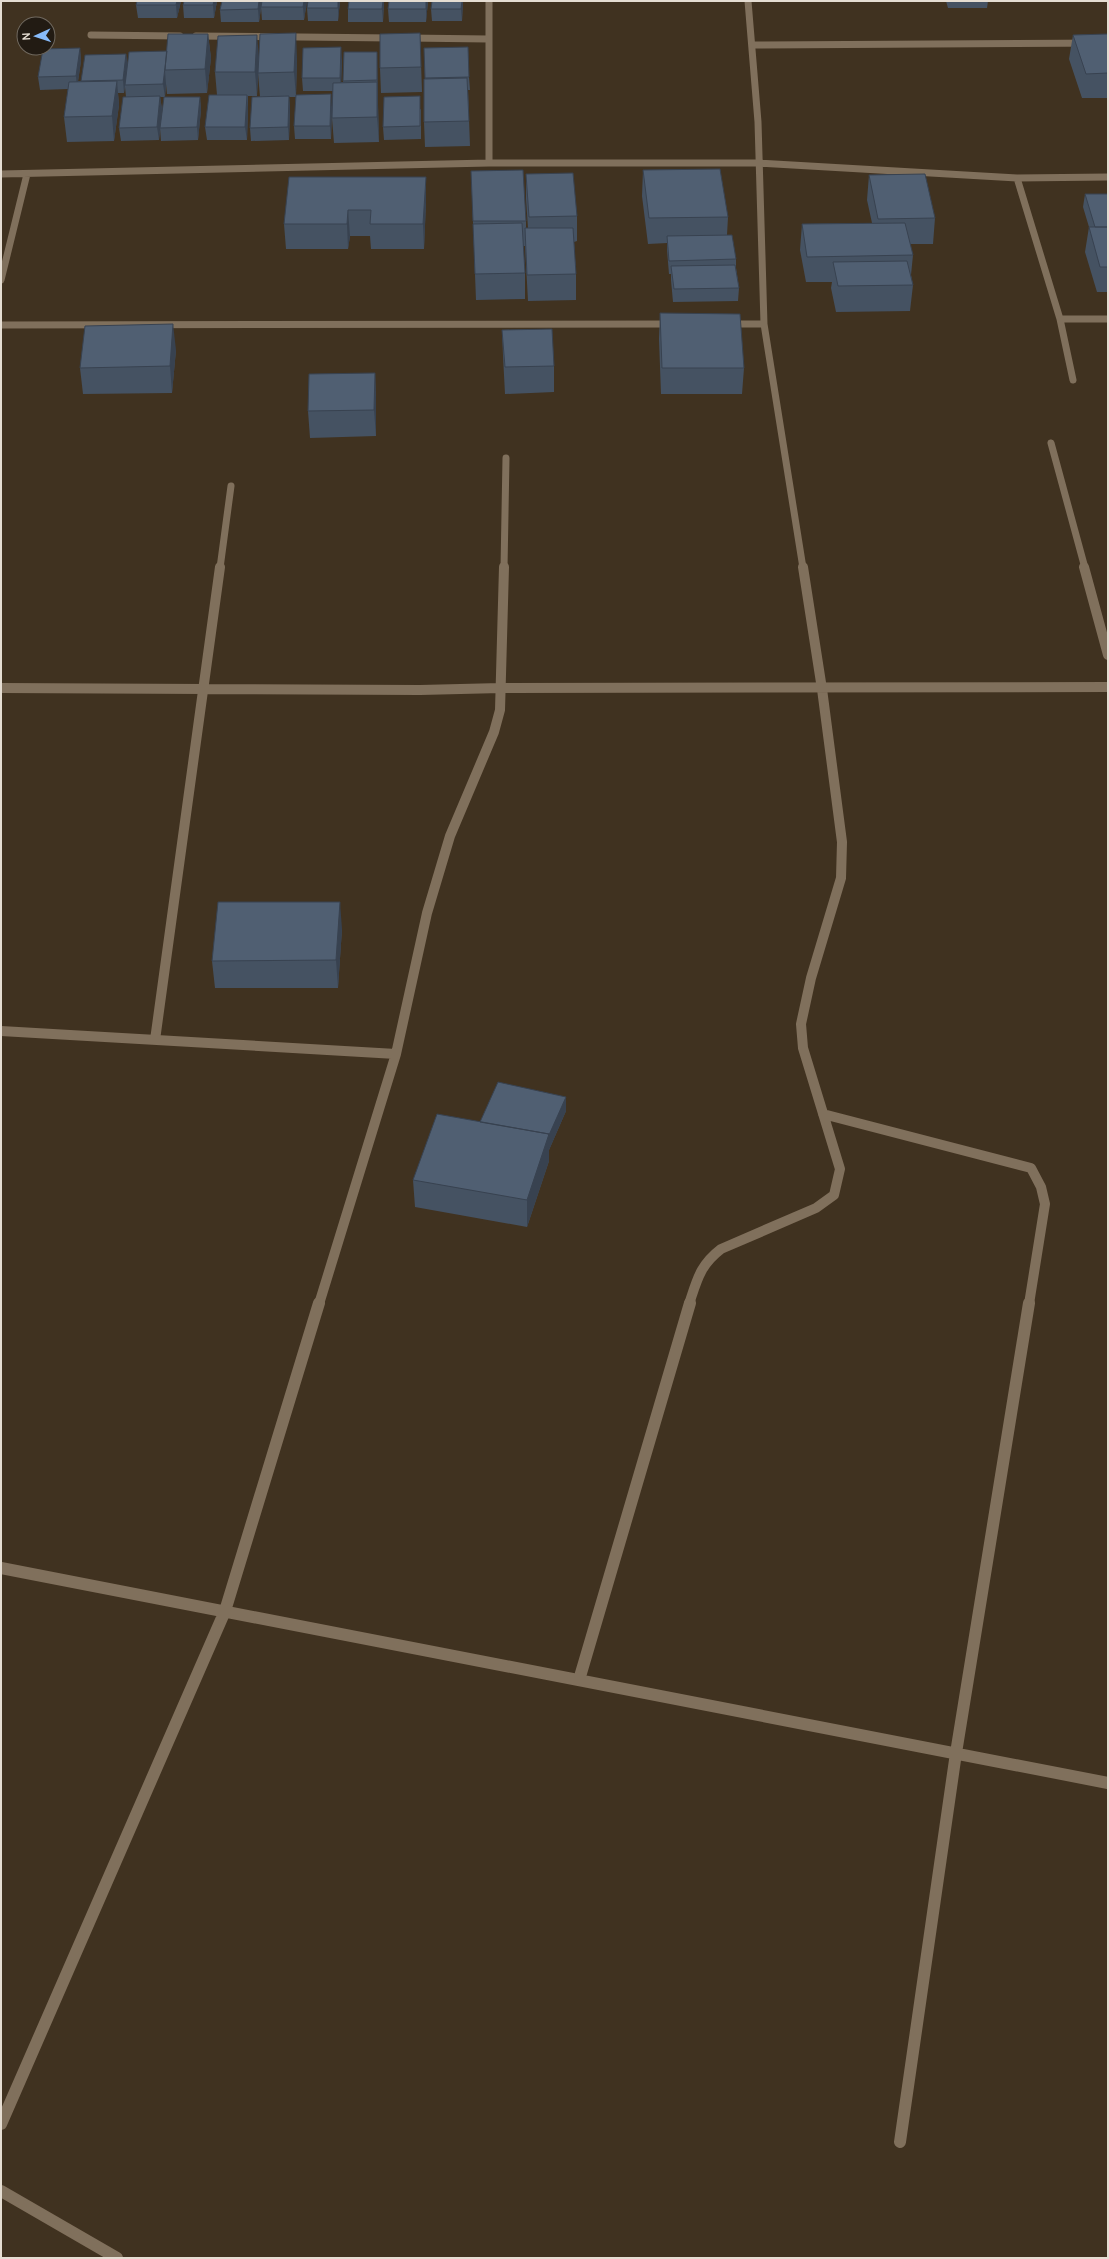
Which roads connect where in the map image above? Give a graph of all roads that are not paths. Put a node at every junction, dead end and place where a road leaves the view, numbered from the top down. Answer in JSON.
{"nodes":[{"id":1,"x":489,"y":1,"type":"edge"},
{"id":2,"x":748,"y":1,"type":"edge"},
{"id":3,"x":91,"y":35,"type":"dead end"},
{"id":4,"x":488,"y":39,"type":"junction"},
{"id":5,"x":1108,"y":43,"type":"edge"},
{"id":6,"x":753,"y":45,"type":"junction"},
{"id":7,"x":489,"y":163,"type":"junction"},
{"id":8,"x":759,"y":163,"type":"junction"},
{"id":9,"x":1,"y":174,"type":"edge"},
{"id":10,"x":28,"y":174,"type":"junction"},
{"id":11,"x":1108,"y":177,"type":"edge"},
{"id":12,"x":1017,"y":178,"type":"junction"},
{"id":13,"x":1,"y":280,"type":"edge"},
{"id":14,"x":1060,"y":319,"type":"junction"},
{"id":15,"x":1108,"y":320,"type":"edge"},
{"id":16,"x":685,"y":324,"type":"edge"},
{"id":17,"x":724,"y":324,"type":"edge"},
{"id":18,"x":764,"y":324,"type":"junction"},
{"id":19,"x":1,"y":325,"type":"edge"},
{"id":20,"x":1072,"y":380,"type":"dead end"},
{"id":21,"x":1051,"y":443,"type":"dead end"},
{"id":22,"x":506,"y":458,"type":"dead end"},
{"id":23,"x":231,"y":486,"type":"dead end"},
{"id":24,"x":1108,"y":655,"type":"edge"},
{"id":25,"x":1,"y":688,"type":"edge"},
{"id":26,"x":501,"y":688,"type":"junction"},
{"id":27,"x":1108,"y":688,"type":"edge"},
{"id":28,"x":203,"y":689,"type":"junction"},
{"id":29,"x":822,"y":689,"type":"junction"},
{"id":30,"x":1,"y":1031,"type":"edge"},
{"id":31,"x":155,"y":1040,"type":"junction"},
{"id":32,"x":396,"y":1054,"type":"junction"},
{"id":33,"x":823,"y":1114,"type":"junction"},
{"id":34,"x":1,"y":1568,"type":"edge"},
{"id":35,"x":225,"y":1611,"type":"junction"},
{"id":36,"x":579,"y":1680,"type":"junction"},
{"id":37,"x":956,"y":1753,"type":"junction"},
{"id":38,"x":1108,"y":1782,"type":"edge"},
{"id":39,"x":1,"y":2124,"type":"edge"},
{"id":40,"x":900,"y":2142,"type":"dead end"},
{"id":41,"x":1,"y":2191,"type":"edge"},
{"id":42,"x":117,"y":2258,"type":"edge"}],
"edges":[{"from":1,"to":4,"type":"street"},
{"from":2,"to":6,"type":"street"},
{"from":3,"to":4,"type":"street"},
{"from":4,"to":7,"type":"street"},
{"from":5,"to":6,"type":"street"},
{"from":6,"to":8,"type":"street"},
{"from":7,"to":8,"type":"street"},
{"from":7,"to":10,"type":"street"},
{"from":8,"to":12,"type":"street"},
{"from":8,"to":18,"type":"street"},
{"from":9,"to":10,"type":"street"},
{"from":10,"to":13,"type":"street"},
{"from":11,"to":12,"type":"street"},
{"from":12,"to":14,"type":"street"},
{"from":14,"to":15,"type":"street"},
{"from":14,"to":20,"type":"street"},
{"from":16,"to":19,"type":"street"},
{"from":17,"to":18,"type":"street"},
{"from":18,"to":29,"type":"street"},
{"from":21,"to":24,"type":"street"},
{"from":22,"to":26,"type":"street"},
{"from":23,"to":28,"type":"street"},
{"from":25,"to":28,"type":"street"},
{"from":26,"to":28,"type":"street"},
{"from":26,"to":29,"type":"street"},
{"from":26,"to":32,"type":"street"},
{"from":27,"to":29,"type":"street"},
{"from":28,"to":31,"type":"street"},
{"from":29,"to":33,"type":"street"},
{"from":30,"to":31,"type":"street"},
{"from":31,"to":32,"type":"street"},
{"from":32,"to":35,"type":"street"},
{"from":33,"to":36,"type":"street"},
{"from":33,"to":37,"type":"street"},
{"from":34,"to":35,"type":"street"},
{"from":35,"to":36,"type":"street"},
{"from":35,"to":39,"type":"street"},
{"from":36,"to":37,"type":"street"},
{"from":37,"to":38,"type":"street"},
{"from":37,"to":40,"type":"street"},
{"from":41,"to":42,"type":"street"}]}
